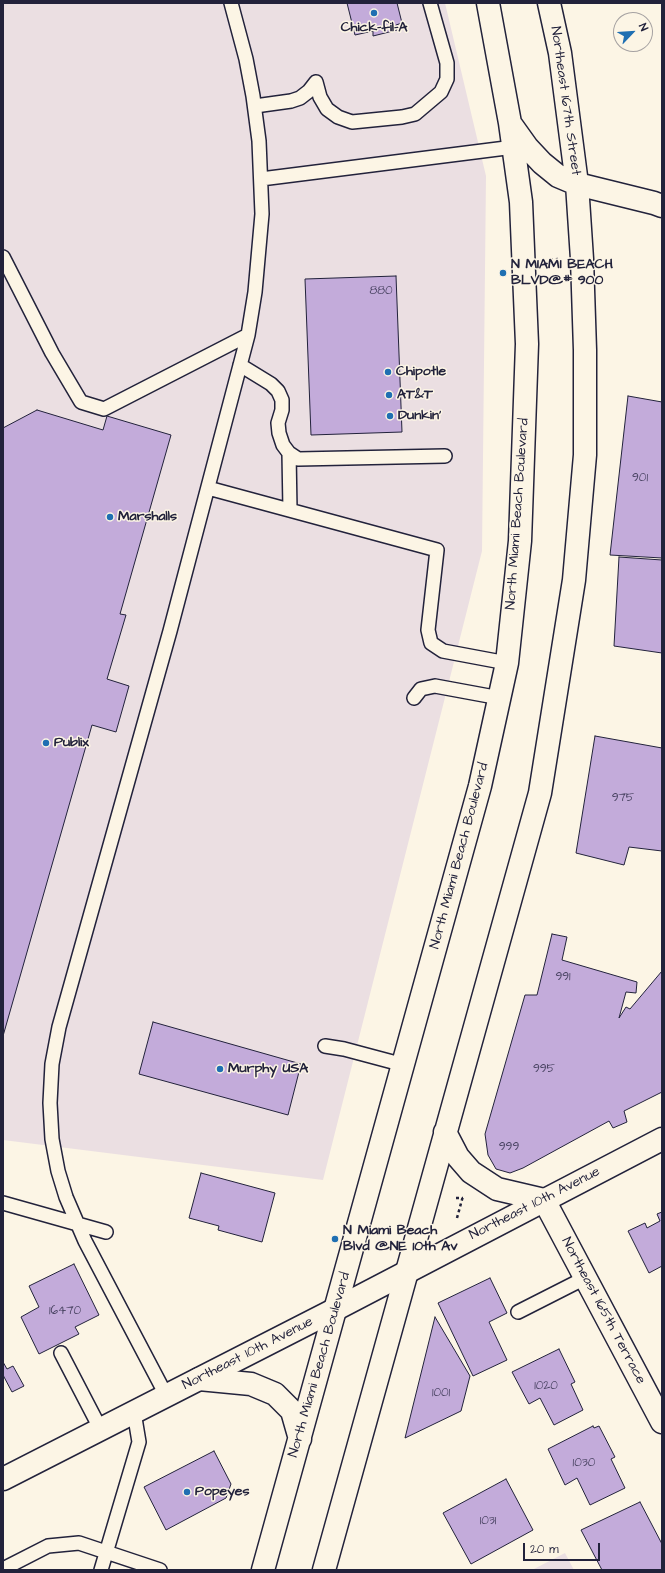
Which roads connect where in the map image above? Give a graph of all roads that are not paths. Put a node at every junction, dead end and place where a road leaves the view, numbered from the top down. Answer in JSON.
{"nodes":[{"id":1,"x":231,"y":3,"type":"edge"},
{"id":2,"x":430,"y":3,"type":"edge"},
{"id":3,"x":488,"y":3,"type":"edge"},
{"id":4,"x":549,"y":3,"type":"edge"},
{"id":5,"x":255,"y":106,"type":"junction"},
{"id":6,"x":510,"y":123,"type":"junction"},
{"id":7,"x":514,"y":148,"type":"junction"},
{"id":8,"x":261,"y":179,"type":"junction"},
{"id":9,"x":577,"y":184,"type":"junction"},
{"id":10,"x":662,"y":206,"type":"edge"},
{"id":11,"x":3,"y":258,"type":"edge"},
{"id":12,"x":248,"y":335,"type":"junction"},
{"id":13,"x":240,"y":365,"type":"junction"},
{"id":14,"x":288,"y":453,"type":"junction"},
{"id":15,"x":445,"y":456,"type":"dead end"},
{"id":16,"x":208,"y":488,"type":"junction"},
{"id":17,"x":290,"y":510,"type":"junction"},
{"id":18,"x":507,"y":663,"type":"junction"},
{"id":19,"x":414,"y":698,"type":"dead end"},
{"id":20,"x":500,"y":698,"type":"junction"},
{"id":21,"x":325,"y":1046,"type":"dead end"},
{"id":22,"x":404,"y":1065,"type":"junction"},
{"id":23,"x":446,"y":1132,"type":"junction"},
{"id":24,"x":662,"y":1139,"type":"edge"},
{"id":25,"x":544,"y":1200,"type":"junction"},
{"id":26,"x":3,"y":1203,"type":"edge"},
{"id":27,"x":77,"y":1223,"type":"junction"},
{"id":28,"x":106,"y":1232,"type":"dead end"},
{"id":29,"x":407,"y":1271,"type":"junction"},
{"id":30,"x":585,"y":1278,"type":"junction"},
{"id":31,"x":336,"y":1309,"type":"junction"},
{"id":32,"x":518,"y":1312,"type":"dead end"},
{"id":33,"x":61,"y":1353,"type":"dead end"},
{"id":34,"x":199,"y":1379,"type":"junction"},
{"id":35,"x":166,"y":1395,"type":"junction"},
{"id":36,"x":134,"y":1412,"type":"junction"},
{"id":37,"x":662,"y":1422,"type":"edge"},
{"id":38,"x":100,"y":1428,"type":"junction"},
{"id":39,"x":300,"y":1439,"type":"junction"},
{"id":40,"x":3,"y":1479,"type":"edge"},
{"id":41,"x":106,"y":1552,"type":"junction"},
{"id":42,"x":3,"y":1569,"type":"edge"},
{"id":43,"x":101,"y":1570,"type":"edge"},
{"id":44,"x":160,"y":1570,"type":"edge"},
{"id":45,"x":262,"y":1570,"type":"edge"},
{"id":46,"x":324,"y":1570,"type":"edge"}],
"edges":[{"from":1,"to":5,"type":"lane"},
{"from":2,"to":5,"type":"lane"},
{"from":3,"to":6,"type":"main road"},
{"from":4,"to":9,"type":"main road","name":"Northeast 167th Street"},
{"from":5,"to":8,"type":"lane"},
{"from":6,"to":7,"type":"main road","name":"North Miami Beach Boulevard"},
{"from":6,"to":9,"type":"main road"},
{"from":7,"to":8,"type":"lane"},
{"from":7,"to":18,"type":"main road","name":"North Miami Beach Boulevard"},
{"from":8,"to":12,"type":"lane"},
{"from":9,"to":10,"type":"main road","name":"Northeast 167th Street"},
{"from":9,"to":23,"type":"main road"},
{"from":11,"to":12,"type":"lane"},
{"from":12,"to":13,"type":"lane"},
{"from":13,"to":14,"type":"lane"},
{"from":13,"to":16,"type":"lane"},
{"from":14,"to":15,"type":"lane"},
{"from":14,"to":17,"type":"lane"},
{"from":16,"to":17,"type":"lane"},
{"from":16,"to":27,"type":"lane"},
{"from":17,"to":18,"type":"lane"},
{"from":18,"to":20,"type":"main road","name":"North Miami Beach Boulevard"},
{"from":19,"to":20,"type":"lane"},
{"from":20,"to":22,"type":"main road","name":"North Miami Beach Boulevard"},
{"from":21,"to":22,"type":"lane"},
{"from":22,"to":31,"type":"main road","name":"North Miami Beach Boulevard"},
{"from":23,"to":25,"type":"main road"},
{"from":23,"to":29,"type":"main road"},
{"from":24,"to":25,"type":"main road","name":"Northeast 10th Avenue"},
{"from":25,"to":29,"type":"main road","name":"Northeast 10th Avenue"},
{"from":25,"to":30,"type":"main road","name":"Northeast 165th Terrace"},
{"from":26,"to":27,"type":"lane"},
{"from":27,"to":28,"type":"lane"},
{"from":27,"to":35,"type":"lane"},
{"from":29,"to":31,"type":"main road","name":"Northeast 10th Avenue"},
{"from":29,"to":46,"type":"main road"},
{"from":30,"to":32,"type":"lane"},
{"from":30,"to":37,"type":"main road","name":"Northeast 165th Terrace"},
{"from":31,"to":34,"type":"main road","name":"Northeast 10th Avenue"},
{"from":31,"to":39,"type":"main road","name":"North Miami Beach Boulevard"},
{"from":33,"to":38,"type":"lane"},
{"from":34,"to":35,"type":"main road","name":"Northeast 10th Avenue"},
{"from":34,"to":39,"type":"main road"},
{"from":35,"to":36,"type":"main road","name":"Northeast 10th Avenue"},
{"from":36,"to":38,"type":"main road","name":"Northeast 10th Avenue"},
{"from":36,"to":41,"type":"lane"},
{"from":38,"to":40,"type":"main road","name":"Northeast 10th Avenue"},
{"from":39,"to":45,"type":"main road","name":"North Miami Beach Boulevard"},
{"from":41,"to":42,"type":"lane"},
{"from":41,"to":43,"type":"lane"},
{"from":41,"to":44,"type":"lane"}]}
